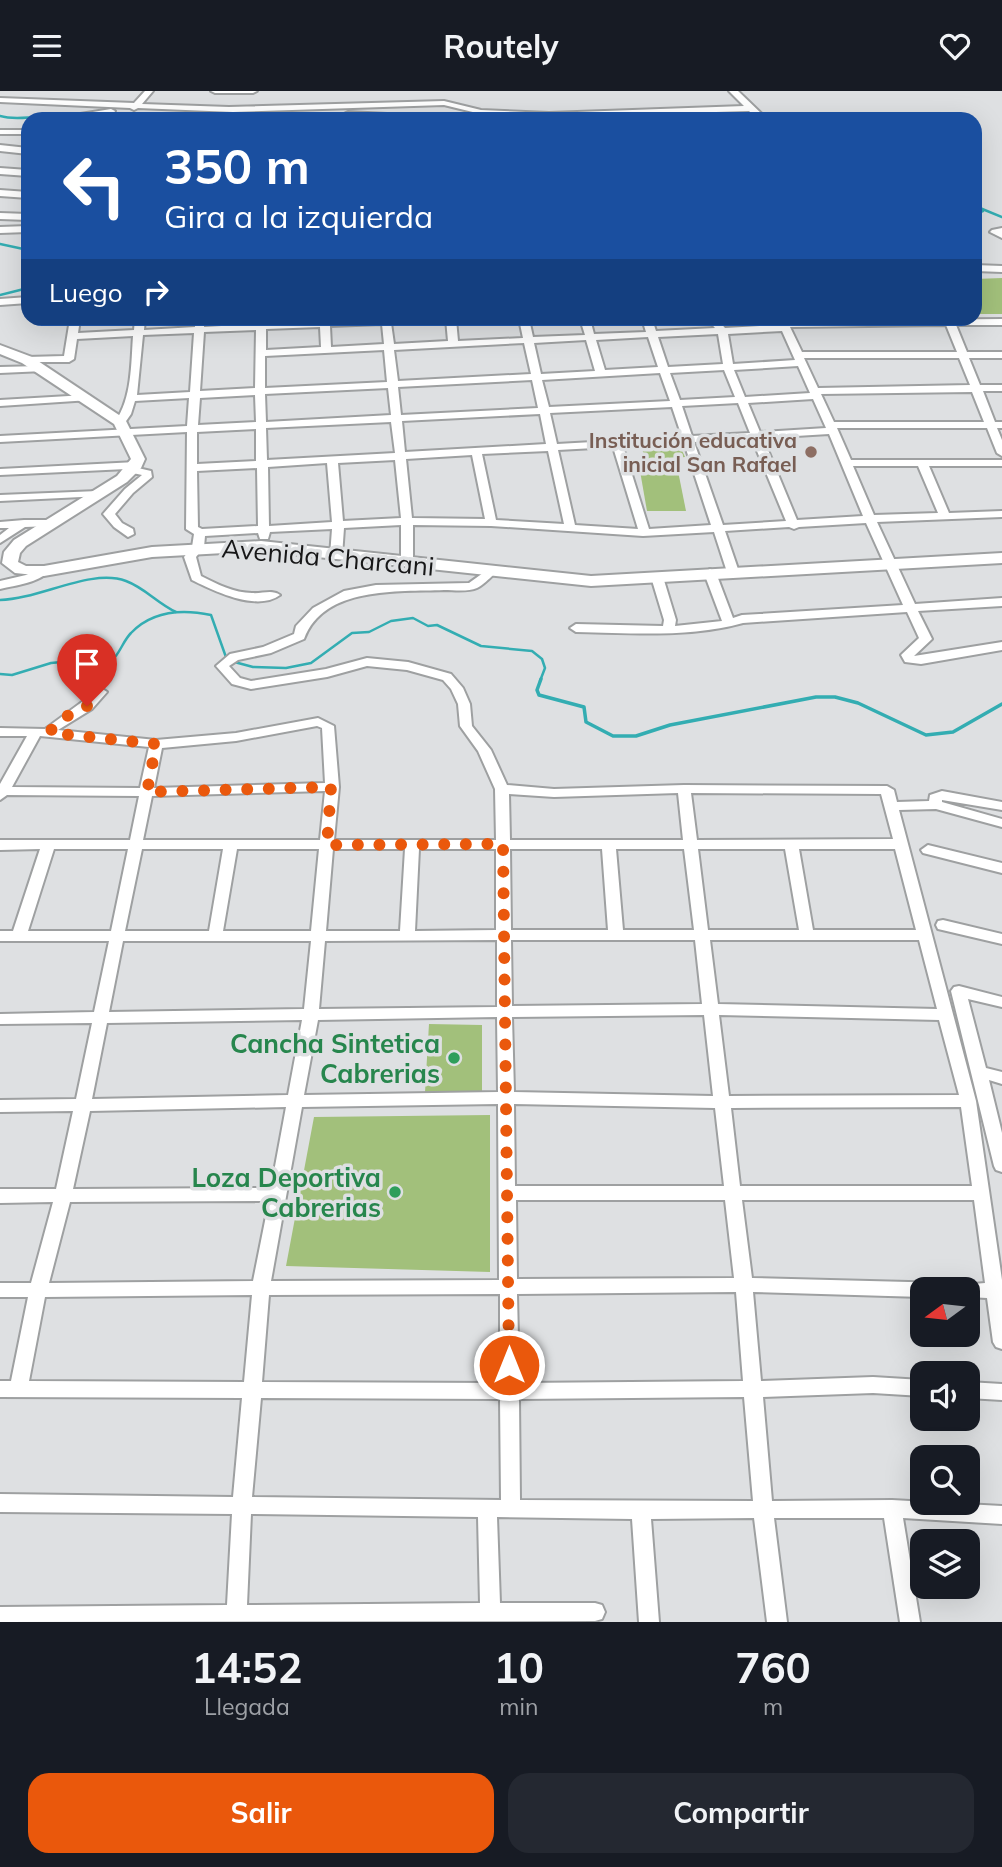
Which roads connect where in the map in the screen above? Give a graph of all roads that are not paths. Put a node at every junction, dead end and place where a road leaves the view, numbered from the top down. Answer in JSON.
{"nodes":[{"id":1,"x":149,"y":91,"type":"edge"},
{"id":2,"x":215,"y":91,"type":"edge"},
{"id":3,"x":253,"y":91,"type":"edge"},
{"id":4,"x":443,"y":91,"type":"edge"},
{"id":5,"x":733,"y":91,"type":"edge"},
{"id":6,"x":0,"y":100,"type":"edge"},
{"id":7,"x":444,"y":103,"type":"junction"},
{"id":8,"x":139,"y":106,"type":"junction"},
{"id":9,"x":286,"y":106,"type":"junction"},
{"id":10,"x":752,"y":108,"type":"junction"},
{"id":11,"x":100,"y":112,"type":"edge"},
{"id":12,"x":360,"y":112,"type":"edge"},
{"id":13,"x":445,"y":112,"type":"edge"},
{"id":14,"x":481,"y":112,"type":"edge"},
{"id":15,"x":636,"y":112,"type":"edge"},
{"id":16,"x":756,"y":112,"type":"edge"},
{"id":17,"x":0,"y":132,"type":"edge"},
{"id":18,"x":21,"y":132,"type":"edge"},
{"id":19,"x":0,"y":149,"type":"edge"},
{"id":20,"x":21,"y":150,"type":"edge"},
{"id":21,"x":0,"y":171,"type":"edge"},
{"id":22,"x":21,"y":172,"type":"edge"},
{"id":23,"x":0,"y":193,"type":"edge"},
{"id":24,"x":21,"y":194,"type":"edge"},
{"id":25,"x":0,"y":216,"type":"edge"},
{"id":26,"x":21,"y":217,"type":"edge"},
{"id":27,"x":21,"y":229,"type":"edge"},
{"id":28,"x":0,"y":230,"type":"edge"},
{"id":29,"x":982,"y":268,"type":"edge"},
{"id":30,"x":1002,"y":269,"type":"edge"},
{"id":31,"x":21,"y":300,"type":"edge"},
{"id":32,"x":0,"y":302,"type":"edge"},
{"id":33,"x":982,"y":322,"type":"edge"},
{"id":34,"x":1002,"y":322,"type":"edge"},
{"id":35,"x":74,"y":326,"type":"edge"},
{"id":36,"x":139,"y":326,"type":"edge"},
{"id":37,"x":182,"y":326,"type":"edge"},
{"id":38,"x":200,"y":326,"type":"edge"},
{"id":39,"x":261,"y":326,"type":"edge"},
{"id":40,"x":325,"y":326,"type":"edge"},
{"id":41,"x":387,"y":326,"type":"edge"},
{"id":42,"x":452,"y":326,"type":"edge"},
{"id":43,"x":525,"y":326,"type":"edge"},
{"id":44,"x":587,"y":326,"type":"edge"},
{"id":45,"x":649,"y":326,"type":"edge"},
{"id":46,"x":718,"y":326,"type":"edge"},
{"id":47,"x":766,"y":326,"type":"edge"},
{"id":48,"x":784,"y":326,"type":"edge"},
{"id":49,"x":951,"y":326,"type":"edge"},
{"id":50,"x":138,"y":331,"type":"junction"},
{"id":51,"x":723,"y":331,"type":"junction"},
{"id":52,"x":652,"y":335,"type":"junction"},
{"id":53,"x":73,"y":336,"type":"junction"},
{"id":54,"x":591,"y":339,"type":"junction"},
{"id":55,"x":527,"y":342,"type":"junction"},
{"id":56,"x":453,"y":345,"type":"junction"},
{"id":57,"x":390,"y":347,"type":"junction"},
{"id":58,"x":0,"y":349,"type":"edge"},
{"id":59,"x":326,"y":350,"type":"junction"},
{"id":60,"x":261,"y":353,"type":"junction"},
{"id":61,"x":1002,"y":355,"type":"edge"},
{"id":62,"x":962,"y":356,"type":"junction"},
{"id":63,"x":799,"y":359,"type":"junction"},
{"id":64,"x":27,"y":361,"type":"junction"},
{"id":65,"x":728,"y":367,"type":"junction"},
{"id":66,"x":40,"y":369,"type":"junction"},
{"id":67,"x":0,"y":370,"type":"edge"},
{"id":68,"x":664,"y":371,"type":"junction"},
{"id":69,"x":601,"y":375,"type":"junction"},
{"id":70,"x":536,"y":378,"type":"junction"},
{"id":71,"x":391,"y":384,"type":"junction"},
{"id":72,"x":974,"y":388,"type":"junction"},
{"id":73,"x":1002,"y":388,"type":"edge"},
{"id":74,"x":260,"y":391,"type":"junction"},
{"id":75,"x":815,"y":393,"type":"junction"},
{"id":76,"x":195,"y":395,"type":"junction"},
{"id":77,"x":86,"y":398,"type":"junction"},
{"id":78,"x":131,"y":398,"type":"junction"},
{"id":79,"x":743,"y":400,"type":"junction"},
{"id":80,"x":0,"y":403,"type":"edge"},
{"id":81,"x":677,"y":404,"type":"junction"},
{"id":82,"x":543,"y":411,"type":"junction"},
{"id":83,"x":396,"y":418,"type":"junction"},
{"id":84,"x":996,"y":425,"type":"edge"},
{"id":85,"x":260,"y":426,"type":"junction"},
{"id":86,"x":124,"y":428,"type":"junction"},
{"id":87,"x":832,"y":428,"type":"junction"},
{"id":88,"x":192,"y":430,"type":"junction"},
{"id":89,"x":757,"y":435,"type":"junction"},
{"id":90,"x":0,"y":439,"type":"edge"},
{"id":91,"x":688,"y":439,"type":"junction"},
{"id":92,"x":617,"y":443,"type":"junction"},
{"id":93,"x":552,"y":446,"type":"junction"},
{"id":94,"x":476,"y":450,"type":"junction"},
{"id":95,"x":1002,"y":453,"type":"edge"},
{"id":96,"x":400,"y":455,"type":"junction"},
{"id":97,"x":332,"y":459,"type":"junction"},
{"id":98,"x":846,"y":463,"type":"junction"},
{"id":99,"x":922,"y":463,"type":"junction"},
{"id":100,"x":1002,"y":463,"type":"edge"},
{"id":101,"x":262,"y":464,"type":"junction"},
{"id":102,"x":134,"y":468,"type":"junction"},
{"id":103,"x":192,"y":468,"type":"junction"},
{"id":104,"x":0,"y":472,"type":"edge"},
{"id":105,"x":121,"y":488,"type":"junction"},
{"id":106,"x":98,"y":494,"type":"junction"},
{"id":107,"x":0,"y":498,"type":"edge"},
{"id":108,"x":1002,"y":514,"type":"edge"},
{"id":109,"x":945,"y":516,"type":"junction"},
{"id":110,"x":870,"y":519,"type":"junction"},
{"id":111,"x":407,"y":521,"type":"junction"},
{"id":112,"x":25,"y":522,"type":"junction"},
{"id":113,"x":51,"y":523,"type":"junction"},
{"id":114,"x":491,"y":523,"type":"junction"},
{"id":115,"x":0,"y":525,"type":"edge"},
{"id":116,"x":338,"y":526,"type":"junction"},
{"id":117,"x":794,"y":526,"type":"junction"},
{"id":118,"x":570,"y":528,"type":"junction"},
{"id":119,"x":720,"y":530,"type":"junction"},
{"id":120,"x":643,"y":533,"type":"junction"},
{"id":121,"x":128,"y":534,"type":"dead end"},
{"id":122,"x":263,"y":538,"type":"junction"},
{"id":123,"x":0,"y":540,"type":"edge"},
{"id":124,"x":199,"y":540,"type":"junction"},
{"id":125,"x":336,"y":556,"type":"junction"},
{"id":126,"x":1002,"y":558,"type":"edge"},
{"id":127,"x":407,"y":563,"type":"junction"},
{"id":128,"x":889,"y":563,"type":"junction"},
{"id":129,"x":44,"y":571,"type":"junction"},
{"id":130,"x":489,"y":572,"type":"junction"},
{"id":131,"x":733,"y":572,"type":"junction"},
{"id":132,"x":710,"y":573,"type":"junction"},
{"id":133,"x":657,"y":577,"type":"junction"},
{"id":134,"x":0,"y":585,"type":"edge"},
{"id":135,"x":274,"y":595,"type":"dead end"},
{"id":136,"x":1002,"y":602,"type":"edge"},
{"id":137,"x":910,"y":609,"type":"junction"},
{"id":138,"x":728,"y":622,"type":"junction"},
{"id":139,"x":576,"y":628,"type":"dead end"},
{"id":140,"x":669,"y":629,"type":"junction"},
{"id":141,"x":1002,"y":646,"type":"edge"},
{"id":142,"x":102,"y":692,"type":"dead end"},
{"id":143,"x":43,"y":733,"type":"junction"},
{"id":144,"x":3,"y":734,"type":"edge"},
{"id":145,"x":156,"y":744,"type":"junction"},
{"id":146,"x":331,"y":787,"type":"junction"},
{"id":147,"x":502,"y":789,"type":"junction"},
{"id":148,"x":684,"y":789,"type":"junction"},
{"id":149,"x":1,"y":792,"type":"edge"},
{"id":150,"x":147,"y":792,"type":"junction"},
{"id":151,"x":891,"y":806,"type":"junction"},
{"id":152,"x":936,"y":806,"type":"junction"},
{"id":153,"x":1002,"y":806,"type":"edge"},
{"id":154,"x":1002,"y":823,"type":"edge"},
{"id":155,"x":900,"y":843,"type":"junction"},
{"id":156,"x":503,"y":844,"type":"junction"},
{"id":157,"x":609,"y":844,"type":"junction"},
{"id":158,"x":691,"y":844,"type":"junction"},
{"id":159,"x":791,"y":844,"type":"junction"},
{"id":160,"x":0,"y":845,"type":"edge"},
{"id":161,"x":48,"y":845,"type":"junction"},
{"id":162,"x":136,"y":845,"type":"junction"},
{"id":163,"x":231,"y":845,"type":"junction"},
{"id":164,"x":327,"y":845,"type":"junction"},
{"id":165,"x":412,"y":845,"type":"junction"},
{"id":166,"x":928,"y":850,"type":"dead end"},
{"id":167,"x":1002,"y":868,"type":"edge"},
{"id":168,"x":943,"y":925,"type":"dead end"},
{"id":169,"x":700,"y":935,"type":"junction"},
{"id":170,"x":807,"y":935,"type":"junction"},
{"id":171,"x":924,"y":935,"type":"junction"},
{"id":172,"x":0,"y":936,"type":"edge"},
{"id":173,"x":19,"y":936,"type":"junction"},
{"id":174,"x":117,"y":936,"type":"junction"},
{"id":175,"x":215,"y":936,"type":"junction"},
{"id":176,"x":317,"y":936,"type":"junction"},
{"id":177,"x":407,"y":936,"type":"junction"},
{"id":178,"x":504,"y":936,"type":"junction"},
{"id":179,"x":615,"y":936,"type":"junction"},
{"id":180,"x":1002,"y":939,"type":"edge"},
{"id":181,"x":1002,"y":1002,"type":"edge"},
{"id":182,"x":710,"y":1009,"type":"junction"},
{"id":183,"x":505,"y":1012,"type":"junction"},
{"id":184,"x":311,"y":1015,"type":"junction"},
{"id":185,"x":945,"y":1015,"type":"junction"},
{"id":186,"x":100,"y":1017,"type":"junction"},
{"id":187,"x":0,"y":1019,"type":"edge"},
{"id":188,"x":980,"y":1072,"type":"junction"},
{"id":189,"x":1002,"y":1078,"type":"edge"},
{"id":190,"x":506,"y":1098,"type":"junction"},
{"id":191,"x":968,"y":1101,"type":"junction"},
{"id":192,"x":721,"y":1102,"type":"junction"},
{"id":193,"x":297,"y":1103,"type":"junction"},
{"id":194,"x":83,"y":1104,"type":"junction"},
{"id":195,"x":0,"y":1106,"type":"edge"},
{"id":196,"x":1002,"y":1166,"type":"edge"},
{"id":197,"x":732,"y":1191,"type":"junction"},
{"id":198,"x":507,"y":1193,"type":"junction"},
{"id":199,"x":981,"y":1193,"type":"junction"},
{"id":200,"x":278,"y":1195,"type":"junction"},
{"id":201,"x":0,"y":1196,"type":"edge"},
{"id":202,"x":63,"y":1196,"type":"junction"},
{"id":203,"x":744,"y":1285,"type":"junction"},
{"id":204,"x":261,"y":1287,"type":"junction"},
{"id":205,"x":509,"y":1289,"type":"junction"},
{"id":206,"x":910,"y":1289,"type":"edge"},
{"id":207,"x":0,"y":1290,"type":"edge"},
{"id":208,"x":38,"y":1290,"type":"junction"},
{"id":209,"x":980,"y":1290,"type":"edge"},
{"id":210,"x":995,"y":1291,"type":"junction"},
{"id":211,"x":1002,"y":1342,"type":"edge"},
{"id":212,"x":910,"y":1387,"type":"edge"},
{"id":213,"x":252,"y":1388,"type":"junction"},
{"id":214,"x":9,"y":1389,"type":"edge"},
{"id":215,"x":754,"y":1389,"type":"junction"},
{"id":216,"x":509,"y":1391,"type":"junction"},
{"id":217,"x":980,"y":1391,"type":"edge"},
{"id":218,"x":1002,"y":1392,"type":"edge"},
{"id":219,"x":0,"y":1503,"type":"edge"},
{"id":220,"x":242,"y":1506,"type":"junction"},
{"id":221,"x":487,"y":1509,"type":"junction"},
{"id":222,"x":511,"y":1509,"type":"junction"},
{"id":223,"x":892,"y":1509,"type":"junction"},
{"id":224,"x":641,"y":1510,"type":"junction"},
{"id":225,"x":763,"y":1511,"type":"junction"},
{"id":226,"x":1002,"y":1515,"type":"edge"},
{"id":227,"x":595,"y":1612,"type":"dead end"},
{"id":228,"x":0,"y":1616,"type":"edge"},
{"id":229,"x":490,"y":1617,"type":"edge"},
{"id":230,"x":236,"y":1618,"type":"edge"},
{"id":231,"x":649,"y":1622,"type":"edge"},
{"id":232,"x":777,"y":1622,"type":"edge"},
{"id":233,"x":910,"y":1622,"type":"edge"}],
"edges":[{"from":1,"to":8,"type":"street"},
{"from":2,"to":3,"type":"street"},
{"from":4,"to":7,"type":"street"},
{"from":5,"to":10,"type":"street"},
{"from":6,"to":8,"type":"street"},
{"from":7,"to":9,"type":"street"},
{"from":7,"to":13,"type":"street"},
{"from":7,"to":14,"type":"street"},
{"from":8,"to":9,"type":"street"},
{"from":8,"to":11,"type":"street"},
{"from":9,"to":12,"type":"street"},
{"from":10,"to":15,"type":"street"},
{"from":10,"to":16,"type":"street"},
{"from":17,"to":18,"type":"street"},
{"from":19,"to":20,"type":"street"},
{"from":21,"to":22,"type":"street"},
{"from":23,"to":24,"type":"street"},
{"from":25,"to":26,"type":"street"},
{"from":27,"to":28,"type":"street"},
{"from":29,"to":30,"type":"street"},
{"from":31,"to":32,"type":"street"},
{"from":33,"to":34,"type":"street"},
{"from":35,"to":53,"type":"street"},
{"from":36,"to":50,"type":"street"},
{"from":37,"to":50,"type":"street"},
{"from":38,"to":76,"type":"street"},
{"from":39,"to":60,"type":"street"},
{"from":40,"to":59,"type":"street"},
{"from":41,"to":57,"type":"street"},
{"from":42,"to":56,"type":"street"},
{"from":43,"to":55,"type":"street"},
{"from":44,"to":54,"type":"street"},
{"from":45,"to":52,"type":"street"},
{"from":46,"to":51,"type":"street"},
{"from":47,"to":51,"type":"street"},
{"from":48,"to":63,"type":"street"},
{"from":49,"to":62,"type":"street"},
{"from":50,"to":53,"type":"street"},
{"from":50,"to":78,"type":"street"},
{"from":51,"to":52,"type":"street"},
{"from":51,"to":65,"type":"street"},
{"from":52,"to":54,"type":"street"},
{"from":52,"to":68,"type":"street"},
{"from":53,"to":64,"type":"street"},
{"from":54,"to":55,"type":"street"},
{"from":54,"to":69,"type":"street"},
{"from":55,"to":56,"type":"street"},
{"from":55,"to":70,"type":"street"},
{"from":56,"to":57,"type":"street"},
{"from":57,"to":59,"type":"street"},
{"from":57,"to":71,"type":"street"},
{"from":58,"to":64,"type":"main road"},
{"from":59,"to":60,"type":"street"},
{"from":60,"to":74,"type":"street"},
{"from":61,"to":62,"type":"street"},
{"from":62,"to":63,"type":"street"},
{"from":62,"to":72,"type":"street"},
{"from":63,"to":65,"type":"street"},
{"from":63,"to":75,"type":"street"},
{"from":64,"to":66,"type":"main road"},
{"from":65,"to":68,"type":"street"},
{"from":65,"to":79,"type":"street"},
{"from":66,"to":67,"type":"street"},
{"from":66,"to":77,"type":"main road"},
{"from":68,"to":69,"type":"street"},
{"from":68,"to":81,"type":"street"},
{"from":69,"to":70,"type":"street"},
{"from":70,"to":71,"type":"street"},
{"from":70,"to":82,"type":"street"},
{"from":71,"to":74,"type":"street"},
{"from":71,"to":83,"type":"street"},
{"from":72,"to":73,"type":"street"},
{"from":72,"to":75,"type":"street"},
{"from":72,"to":84,"type":"street"},
{"from":74,"to":76,"type":"street"},
{"from":74,"to":85,"type":"street"},
{"from":75,"to":79,"type":"street"},
{"from":75,"to":87,"type":"street"},
{"from":76,"to":78,"type":"street"},
{"from":76,"to":88,"type":"street"},
{"from":77,"to":80,"type":"street"},
{"from":77,"to":86,"type":"main road"},
{"from":78,"to":86,"type":"street"},
{"from":79,"to":81,"type":"street"},
{"from":79,"to":89,"type":"street"},
{"from":81,"to":82,"type":"street"},
{"from":81,"to":91,"type":"street"},
{"from":82,"to":83,"type":"street"},
{"from":82,"to":93,"type":"street"},
{"from":83,"to":85,"type":"street"},
{"from":83,"to":96,"type":"street"},
{"from":84,"to":87,"type":"street"},
{"from":84,"to":95,"type":"street"},
{"from":85,"to":88,"type":"street"},
{"from":85,"to":101,"type":"street"},
{"from":86,"to":88,"type":"street"},
{"from":86,"to":90,"type":"street"},
{"from":86,"to":102,"type":"main road"},
{"from":87,"to":89,"type":"street"},
{"from":87,"to":98,"type":"street"},
{"from":88,"to":103,"type":"street"},
{"from":89,"to":91,"type":"street"},
{"from":89,"to":117,"type":"street"},
{"from":91,"to":92,"type":"street"},
{"from":91,"to":119,"type":"street"},
{"from":92,"to":93,"type":"street"},
{"from":92,"to":120,"type":"street"},
{"from":93,"to":94,"type":"street"},
{"from":93,"to":118,"type":"street"},
{"from":94,"to":96,"type":"street"},
{"from":94,"to":114,"type":"street"},
{"from":96,"to":97,"type":"street"},
{"from":96,"to":111,"type":"street"},
{"from":97,"to":101,"type":"street"},
{"from":97,"to":116,"type":"street"},
{"from":98,"to":99,"type":"street"},
{"from":98,"to":110,"type":"street"},
{"from":99,"to":100,"type":"street"},
{"from":99,"to":109,"type":"street"},
{"from":101,"to":103,"type":"street"},
{"from":101,"to":122,"type":"street"},
{"from":102,"to":104,"type":"street"},
{"from":102,"to":105,"type":"main road","name":"Avenida Charcani"},
{"from":103,"to":124,"type":"street"},
{"from":105,"to":106,"type":"main road","name":"Avenida Charcani"},
{"from":105,"to":121,"type":"street"},
{"from":106,"to":107,"type":"street"},
{"from":106,"to":113,"type":"main road","name":"Avenida Charcani"},
{"from":108,"to":109,"type":"street"},
{"from":109,"to":110,"type":"street"},
{"from":110,"to":117,"type":"street"},
{"from":110,"to":128,"type":"street"},
{"from":111,"to":114,"type":"street"},
{"from":111,"to":116,"type":"street"},
{"from":111,"to":127,"type":"street"},
{"from":112,"to":113,"type":"street"},
{"from":112,"to":115,"type":"street"},
{"from":112,"to":123,"type":"street"},
{"from":113,"to":129,"type":"main road","name":"Avenida Charcani"},
{"from":114,"to":118,"type":"street"},
{"from":116,"to":122,"type":"street"},
{"from":116,"to":125,"type":"street"},
{"from":117,"to":119,"type":"street"},
{"from":118,"to":120,"type":"street"},
{"from":119,"to":120,"type":"street"},
{"from":119,"to":131,"type":"street"},
{"from":122,"to":124,"type":"main road","name":"Avenida Charcani"},
{"from":122,"to":125,"type":"main road","name":"Avenida Charcani"},
{"from":124,"to":129,"type":"main road","name":"Avenida Charcani"},
{"from":124,"to":135,"type":"street"},
{"from":125,"to":127,"type":"main road","name":"Avenida Charcani"},
{"from":126,"to":128,"type":"main road","name":"Avenida Charcani"},
{"from":127,"to":130,"type":"main road","name":"Avenida Charcani"},
{"from":128,"to":131,"type":"main road","name":"Avenida Charcani"},
{"from":128,"to":137,"type":"street"},
{"from":129,"to":134,"type":"street"},
{"from":130,"to":133,"type":"main road","name":"Avenida Charcani"},
{"from":130,"to":147,"type":"street"},
{"from":131,"to":132,"type":"main road","name":"Avenida Charcani"},
{"from":132,"to":133,"type":"main road","name":"Avenida Charcani"},
{"from":132,"to":138,"type":"street"},
{"from":133,"to":140,"type":"street"},
{"from":136,"to":137,"type":"street"},
{"from":137,"to":138,"type":"street"},
{"from":137,"to":141,"type":"street"},
{"from":138,"to":140,"type":"street"},
{"from":139,"to":140,"type":"street"},
{"from":142,"to":143,"type":"street"},
{"from":143,"to":144,"type":"street"},
{"from":143,"to":145,"type":"street"},
{"from":143,"to":149,"type":"street"},
{"from":145,"to":146,"type":"street"},
{"from":145,"to":150,"type":"street"},
{"from":146,"to":150,"type":"street"},
{"from":146,"to":164,"type":"street"},
{"from":147,"to":148,"type":"street"},
{"from":147,"to":156,"type":"street"},
{"from":148,"to":151,"type":"street"},
{"from":148,"to":158,"type":"street"},
{"from":149,"to":150,"type":"street"},
{"from":150,"to":162,"type":"street"},
{"from":151,"to":152,"type":"street"},
{"from":151,"to":155,"type":"street"},
{"from":152,"to":153,"type":"street"},
{"from":152,"to":154,"type":"street"},
{"from":155,"to":159,"type":"street"},
{"from":155,"to":171,"type":"street"},
{"from":156,"to":157,"type":"street"},
{"from":156,"to":165,"type":"street"},
{"from":156,"to":178,"type":"street"},
{"from":157,"to":158,"type":"street"},
{"from":157,"to":179,"type":"street"},
{"from":158,"to":159,"type":"street"},
{"from":158,"to":169,"type":"street"},
{"from":159,"to":170,"type":"street"},
{"from":160,"to":161,"type":"street"},
{"from":161,"to":162,"type":"street"},
{"from":161,"to":173,"type":"street"},
{"from":162,"to":163,"type":"street"},
{"from":162,"to":174,"type":"street"},
{"from":163,"to":164,"type":"street"},
{"from":163,"to":175,"type":"street"},
{"from":164,"to":165,"type":"street"},
{"from":164,"to":176,"type":"street"},
{"from":165,"to":177,"type":"street"},
{"from":166,"to":167,"type":"street"},
{"from":168,"to":180,"type":"street"},
{"from":169,"to":170,"type":"street"},
{"from":169,"to":179,"type":"street"},
{"from":169,"to":182,"type":"street"},
{"from":170,"to":171,"type":"street"},
{"from":171,"to":185,"type":"street"},
{"from":172,"to":173,"type":"street"},
{"from":173,"to":174,"type":"street"},
{"from":174,"to":175,"type":"street"},
{"from":174,"to":186,"type":"street"},
{"from":175,"to":176,"type":"street"},
{"from":176,"to":177,"type":"street"},
{"from":176,"to":184,"type":"street"},
{"from":177,"to":178,"type":"street"},
{"from":178,"to":179,"type":"street"},
{"from":178,"to":183,"type":"street"},
{"from":181,"to":188,"type":"street"},
{"from":182,"to":183,"type":"street"},
{"from":182,"to":185,"type":"street"},
{"from":182,"to":192,"type":"street"},
{"from":183,"to":184,"type":"street"},
{"from":183,"to":190,"type":"street"},
{"from":184,"to":186,"type":"street"},
{"from":184,"to":193,"type":"street"},
{"from":185,"to":191,"type":"street"},
{"from":186,"to":187,"type":"street"},
{"from":186,"to":194,"type":"street"},
{"from":188,"to":189,"type":"street"},
{"from":188,"to":196,"type":"street"},
{"from":190,"to":192,"type":"street"},
{"from":190,"to":193,"type":"street"},
{"from":190,"to":198,"type":"street"},
{"from":191,"to":192,"type":"street"},
{"from":191,"to":199,"type":"street"},
{"from":192,"to":197,"type":"street"},
{"from":193,"to":194,"type":"street"},
{"from":193,"to":200,"type":"street"},
{"from":194,"to":195,"type":"street"},
{"from":194,"to":202,"type":"street"},
{"from":197,"to":198,"type":"street"},
{"from":197,"to":199,"type":"street"},
{"from":197,"to":203,"type":"street"},
{"from":198,"to":205,"type":"street"},
{"from":199,"to":210,"type":"street"},
{"from":200,"to":202,"type":"street"},
{"from":200,"to":204,"type":"street"},
{"from":201,"to":202,"type":"street"},
{"from":202,"to":208,"type":"street"},
{"from":203,"to":205,"type":"street"},
{"from":203,"to":206,"type":"street"},
{"from":203,"to":215,"type":"street"},
{"from":204,"to":205,"type":"street"},
{"from":204,"to":208,"type":"street"},
{"from":204,"to":213,"type":"street"},
{"from":205,"to":216,"type":"street"},
{"from":207,"to":208,"type":"street"},
{"from":208,"to":214,"type":"street"},
{"from":209,"to":210,"type":"street"},
{"from":210,"to":211,"type":"street"},
{"from":212,"to":215,"type":"street"},
{"from":213,"to":214,"type":"street"},
{"from":213,"to":216,"type":"street"},
{"from":213,"to":220,"type":"street"},
{"from":215,"to":216,"type":"street"},
{"from":215,"to":225,"type":"street"},
{"from":216,"to":222,"type":"street"},
{"from":217,"to":218,"type":"street"},
{"from":219,"to":220,"type":"street"},
{"from":220,"to":221,"type":"street"},
{"from":220,"to":230,"type":"street"},
{"from":221,"to":222,"type":"street"},
{"from":221,"to":229,"type":"street"},
{"from":222,"to":224,"type":"street"},
{"from":223,"to":225,"type":"street"},
{"from":223,"to":226,"type":"street"},
{"from":223,"to":233,"type":"street"},
{"from":224,"to":225,"type":"street"},
{"from":224,"to":231,"type":"street"},
{"from":225,"to":232,"type":"street"},
{"from":227,"to":229,"type":"street"},
{"from":228,"to":230,"type":"street"},
{"from":229,"to":230,"type":"street"}]}
